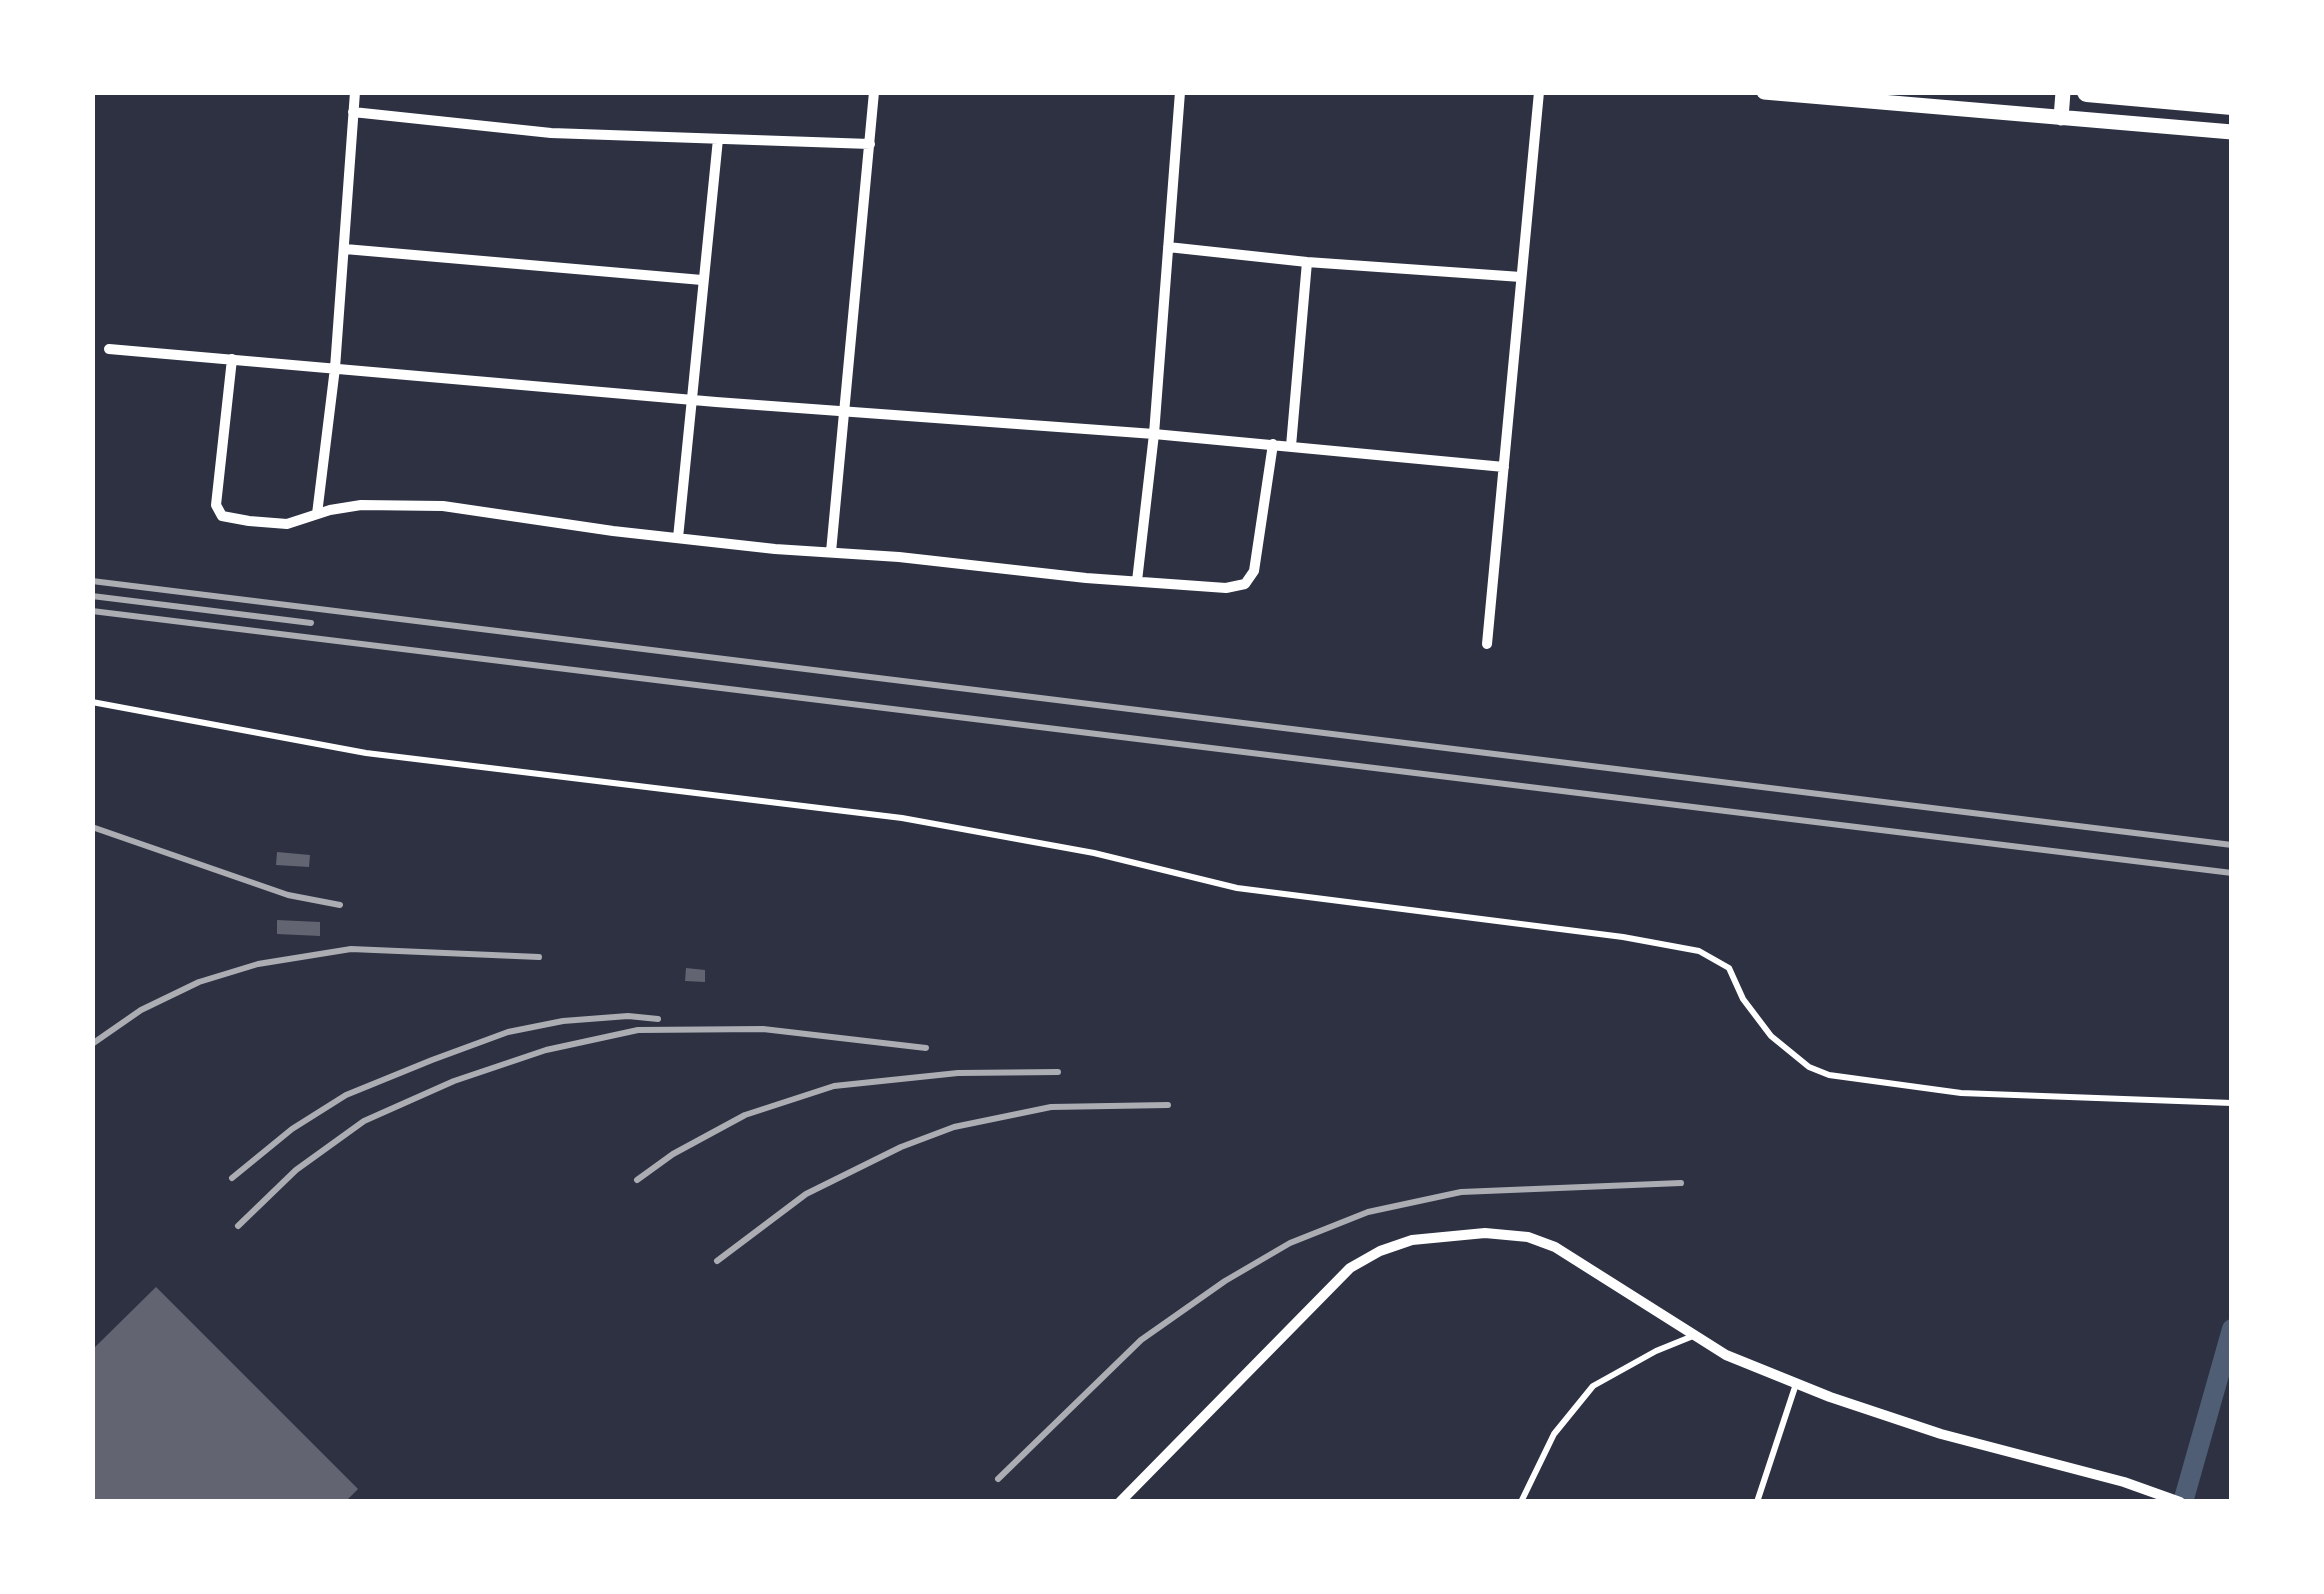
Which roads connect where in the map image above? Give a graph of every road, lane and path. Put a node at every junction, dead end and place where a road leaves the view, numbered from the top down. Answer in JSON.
{"nodes":[{"id":1,"x":355,"y":92,"type":"edge"},
{"id":2,"x":874,"y":92,"type":"edge"},
{"id":3,"x":1180,"y":92,"type":"edge"},
{"id":4,"x":1539,"y":92,"type":"edge"},
{"id":5,"x":1764,"y":92,"type":"edge"},
{"id":6,"x":2063,"y":92,"type":"edge"},
{"id":7,"x":2087,"y":92,"type":"edge"},
{"id":8,"x":2232,"y":105,"type":"edge"},
{"id":9,"x":354,"y":112,"type":"junction"},
{"id":10,"x":2061,"y":118,"type":"junction"},
{"id":11,"x":2232,"y":132,"type":"edge"},
{"id":12,"x":718,"y":140,"type":"junction"},
{"id":13,"x":870,"y":144,"type":"junction"},
{"id":14,"x":1168,"y":247,"type":"junction"},
{"id":15,"x":344,"y":249,"type":"junction"},
{"id":16,"x":1307,"y":262,"type":"junction"},
{"id":17,"x":1522,"y":277,"type":"junction"},
{"id":18,"x":702,"y":280,"type":"junction"},
{"id":19,"x":109,"y":349,"type":"dead end"},
{"id":20,"x":232,"y":359,"type":"junction"},
{"id":21,"x":336,"y":368,"type":"junction"},
{"id":22,"x":692,"y":400,"type":"junction"},
{"id":23,"x":846,"y":412,"type":"junction"},
{"id":24,"x":1154,"y":434,"type":"junction"},
{"id":25,"x":1273,"y":444,"type":"junction"},
{"id":26,"x":1291,"y":446,"type":"junction"},
{"id":27,"x":1504,"y":466,"type":"junction"},
{"id":28,"x":318,"y":514,"type":"junction"},
{"id":29,"x":678,"y":538,"type":"junction"},
{"id":30,"x":831,"y":552,"type":"junction"},
{"id":31,"x":1137,"y":582,"type":"junction"},
{"id":32,"x":1488,"y":644,"type":"dead end"},
{"id":33,"x":92,"y":702,"type":"edge"},
{"id":34,"x":2232,"y":1103,"type":"edge"},
{"id":35,"x":1694,"y":1336,"type":"junction"},
{"id":36,"x":1796,"y":1384,"type":"junction"},
{"id":37,"x":1120,"y":1502,"type":"edge"},
{"id":38,"x":1520,"y":1502,"type":"edge"},
{"id":39,"x":1757,"y":1502,"type":"edge"},
{"id":40,"x":2180,"y":1502,"type":"edge"}],
"edges":[{"from":1,"to":9,"type":"street"},
{"from":2,"to":13,"type":"street"},
{"from":3,"to":14,"type":"street"},
{"from":4,"to":17,"type":"street"},
{"from":5,"to":10,"type":"street"},
{"from":6,"to":10,"type":"street"},
{"from":7,"to":8,"type":"highway"},
{"from":9,"to":12,"type":"street"},
{"from":9,"to":15,"type":"street"},
{"from":10,"to":11,"type":"street"},
{"from":12,"to":13,"type":"street"},
{"from":12,"to":18,"type":"street"},
{"from":13,"to":23,"type":"street"},
{"from":14,"to":16,"type":"street"},
{"from":14,"to":24,"type":"street"},
{"from":15,"to":18,"type":"street"},
{"from":15,"to":21,"type":"street"},
{"from":16,"to":17,"type":"street"},
{"from":16,"to":26,"type":"street"},
{"from":17,"to":27,"type":"street"},
{"from":18,"to":22,"type":"street"},
{"from":19,"to":20,"type":"street"},
{"from":20,"to":21,"type":"street"},
{"from":20,"to":28,"type":"street"},
{"from":21,"to":22,"type":"street"},
{"from":21,"to":28,"type":"street"},
{"from":22,"to":23,"type":"street"},
{"from":22,"to":29,"type":"street"},
{"from":23,"to":24,"type":"street"},
{"from":23,"to":30,"type":"street"},
{"from":24,"to":25,"type":"street"},
{"from":24,"to":31,"type":"street"},
{"from":25,"to":26,"type":"street"},
{"from":25,"to":31,"type":"street"},
{"from":26,"to":27,"type":"street"},
{"from":27,"to":32,"type":"street"},
{"from":28,"to":29,"type":"street"},
{"from":29,"to":30,"type":"street"},
{"from":30,"to":31,"type":"street"},
{"from":33,"to":34,"type":"lane"},
{"from":35,"to":36,"type":"street"},
{"from":35,"to":37,"type":"street"},
{"from":35,"to":38,"type":"lane"},
{"from":36,"to":39,"type":"lane"},
{"from":36,"to":40,"type":"street"}]}
